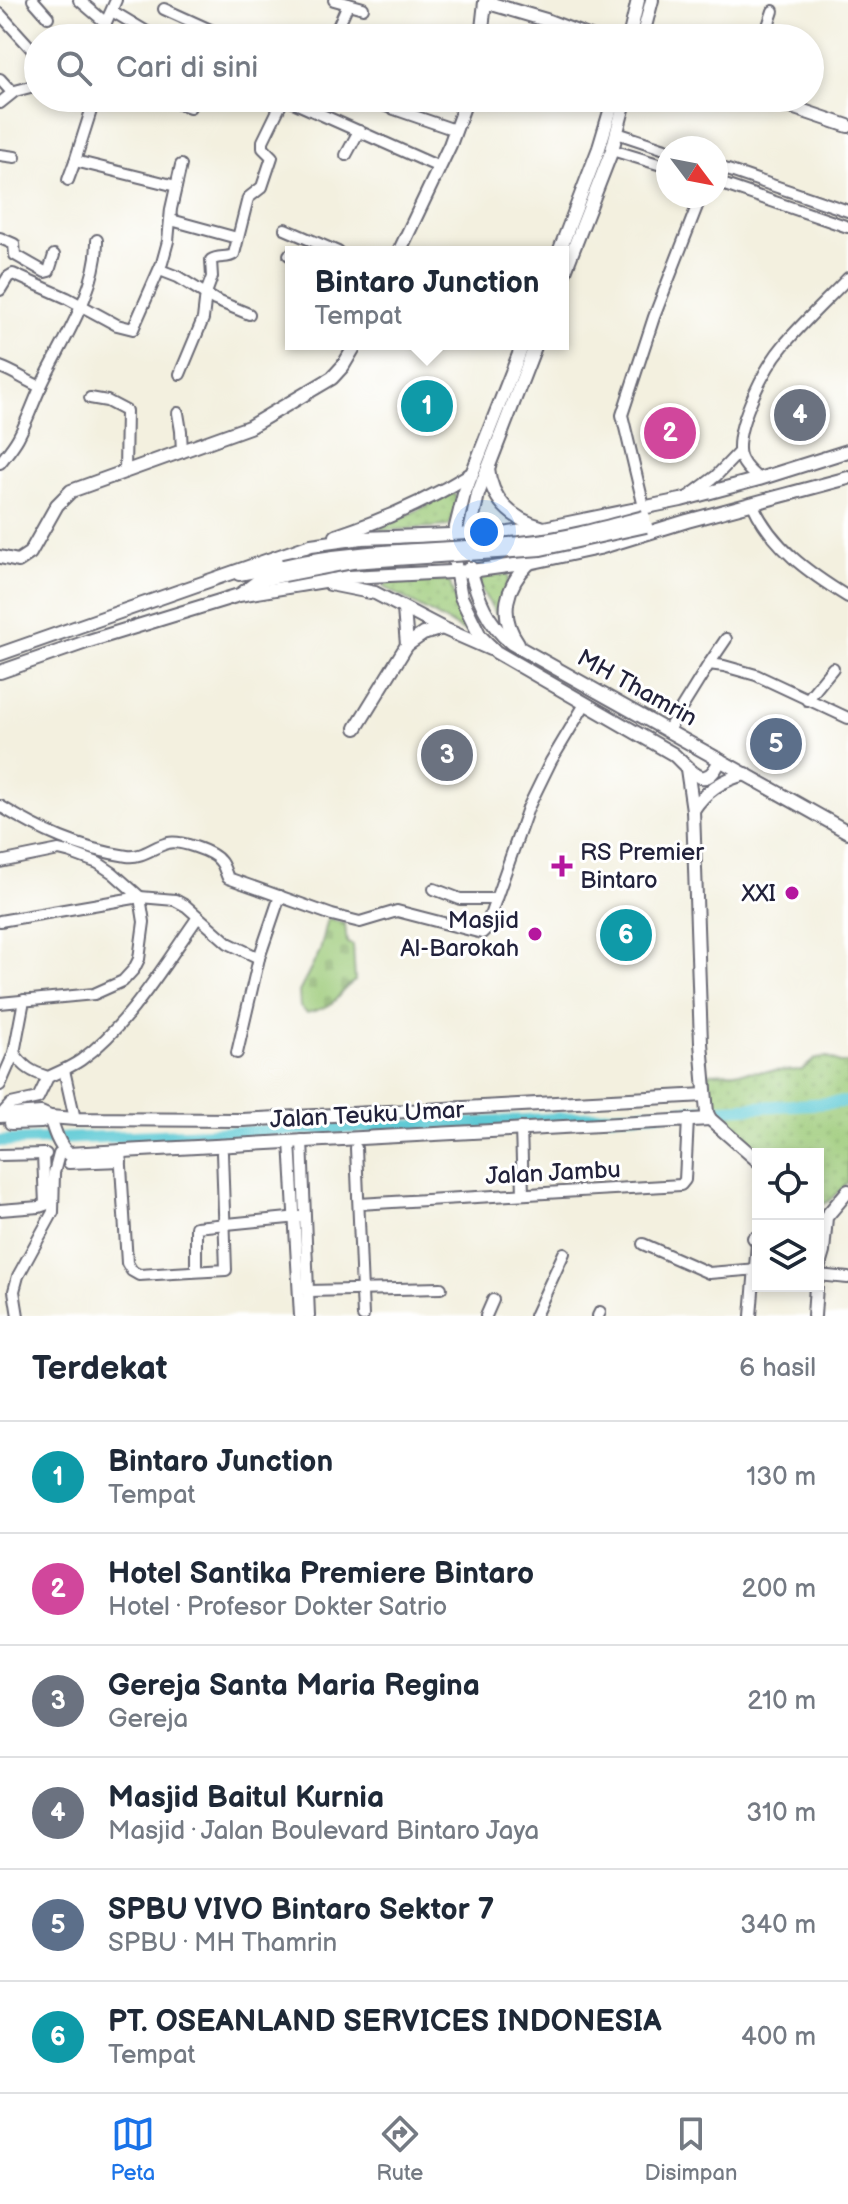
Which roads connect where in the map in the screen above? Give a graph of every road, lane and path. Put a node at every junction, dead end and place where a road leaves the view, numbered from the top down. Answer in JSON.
{"nodes":[{"id":1,"x":79,"y":0,"type":"edge"},
{"id":2,"x":334,"y":0,"type":"edge"},
{"id":3,"x":638,"y":0,"type":"edge"},
{"id":4,"x":652,"y":0,"type":"edge"},
{"id":5,"x":485,"y":1,"type":"edge"},
{"id":6,"x":348,"y":4,"type":"junction"},
{"id":7,"x":114,"y":5,"type":"edge"},
{"id":8,"x":363,"y":8,"type":"dead end"},
{"id":9,"x":164,"y":9,"type":"dead end"},
{"id":10,"x":773,"y":11,"type":"dead end"},
{"id":11,"x":0,"y":14,"type":"edge"},
{"id":12,"x":106,"y":23,"type":"joint"},
{"id":13,"x":137,"y":24,"type":"edge"},
{"id":14,"x":197,"y":24,"type":"edge"},
{"id":15,"x":339,"y":24,"type":"edge"},
{"id":16,"x":483,"y":24,"type":"edge"},
{"id":17,"x":556,"y":24,"type":"edge"},
{"id":18,"x":632,"y":24,"type":"edge"},
{"id":19,"x":646,"y":24,"type":"edge"},
{"id":20,"x":769,"y":24,"type":"edge"},
{"id":21,"x":24,"y":41,"type":"edge"},
{"id":22,"x":0,"y":79,"type":"edge"},
{"id":23,"x":9,"y":89,"type":"dead end"},
{"id":24,"x":24,"y":89,"type":"edge"},
{"id":25,"x":0,"y":103,"type":"edge"},
{"id":26,"x":91,"y":112,"type":"edge"},
{"id":27,"x":277,"y":112,"type":"edge"},
{"id":28,"x":316,"y":112,"type":"edge"},
{"id":29,"x":403,"y":112,"type":"edge"},
{"id":30,"x":462,"y":112,"type":"edge"},
{"id":31,"x":610,"y":112,"type":"edge"},
{"id":32,"x":622,"y":112,"type":"edge"},
{"id":33,"x":808,"y":112,"type":"edge"},
{"id":34,"x":848,"y":125,"type":"edge"},
{"id":35,"x":455,"y":130,"type":"junction"},
{"id":36,"x":359,"y":131,"type":"junction"},
{"id":37,"x":617,"y":133,"type":"junction"},
{"id":38,"x":656,"y":146,"type":"edge"},
{"id":39,"x":612,"y":150,"type":"junction"},
{"id":40,"x":346,"y":155,"type":"dead end"},
{"id":41,"x":75,"y":161,"type":"junction"},
{"id":42,"x":656,"y":163,"type":"edge"},
{"id":43,"x":181,"y":165,"type":"dead end"},
{"id":44,"x":439,"y":167,"type":"junction"},
{"id":45,"x":728,"y":170,"type":"edge"},
{"id":46,"x":68,"y":180,"type":"dead end"},
{"id":47,"x":176,"y":186,"type":"junction"},
{"id":48,"x":728,"y":186,"type":"edge"},
{"id":49,"x":696,"y":208,"type":"edge"},
{"id":50,"x":848,"y":211,"type":"edge"},
{"id":51,"x":171,"y":220,"type":"junction"},
{"id":52,"x":577,"y":222,"type":"junction"},
{"id":53,"x":848,"y":227,"type":"edge"},
{"id":54,"x":285,"y":229,"type":"dead end"},
{"id":55,"x":0,"y":238,"type":"edge"},
{"id":56,"x":237,"y":238,"type":"junction"},
{"id":57,"x":97,"y":240,"type":"dead end"},
{"id":58,"x":324,"y":246,"type":"edge"},
{"id":59,"x":402,"y":246,"type":"edge"},
{"id":60,"x":563,"y":246,"type":"edge"},
{"id":61,"x":569,"y":253,"type":"edge"},
{"id":62,"x":54,"y":255,"type":"dead end"},
{"id":63,"x":160,"y":270,"type":"junction"},
{"id":64,"x":848,"y":278,"type":"edge"},
{"id":65,"x":0,"y":290,"type":"edge"},
{"id":66,"x":206,"y":293,"type":"junction"},
{"id":67,"x":81,"y":306,"type":"junction"},
{"id":68,"x":249,"y":314,"type":"dead end"},
{"id":69,"x":352,"y":350,"type":"edge"},
{"id":70,"x":521,"y":350,"type":"edge"},
{"id":71,"x":534,"y":350,"type":"edge"},
{"id":72,"x":0,"y":367,"type":"edge"},
{"id":73,"x":180,"y":374,"type":"dead end"},
{"id":74,"x":41,"y":387,"type":"junction"},
{"id":75,"x":90,"y":398,"type":"dead end"},
{"id":76,"x":178,"y":413,"type":"dead end"},
{"id":77,"x":848,"y":451,"type":"edge"},
{"id":78,"x":182,"y":452,"type":"junction"},
{"id":79,"x":739,"y":452,"type":"junction"},
{"id":80,"x":2,"y":458,"type":"edge"},
{"id":81,"x":488,"y":465,"type":"junction"},
{"id":82,"x":125,"y":471,"type":"junction"},
{"id":83,"x":471,"y":474,"type":"junction"},
{"id":84,"x":848,"y":478,"type":"edge"},
{"id":85,"x":759,"y":479,"type":"junction"},
{"id":86,"x":682,"y":500,"type":"junction"},
{"id":87,"x":753,"y":505,"type":"junction"},
{"id":88,"x":645,"y":517,"type":"junction"},
{"id":89,"x":687,"y":521,"type":"junction"},
{"id":90,"x":544,"y":528,"type":"junction"},
{"id":91,"x":468,"y":534,"type":"junction"},
{"id":92,"x":492,"y":534,"type":"junction"},
{"id":93,"x":454,"y":535,"type":"junction"},
{"id":94,"x":429,"y":536,"type":"junction"},
{"id":95,"x":311,"y":545,"type":"junction"},
{"id":96,"x":1,"y":561,"type":"edge"},
{"id":97,"x":529,"y":563,"type":"junction"},
{"id":98,"x":498,"y":568,"type":"junction"},
{"id":99,"x":284,"y":570,"type":"junction"},
{"id":100,"x":471,"y":571,"type":"junction"},
{"id":101,"x":456,"y":572,"type":"junction"},
{"id":102,"x":428,"y":575,"type":"junction"},
{"id":103,"x":220,"y":576,"type":"junction"},
{"id":104,"x":315,"y":583,"type":"junction"},
{"id":105,"x":239,"y":595,"type":"junction"},
{"id":106,"x":848,"y":597,"type":"edge"},
{"id":107,"x":404,"y":609,"type":"junction"},
{"id":108,"x":442,"y":628,"type":"junction"},
{"id":109,"x":726,"y":639,"type":"dead end"},
{"id":110,"x":407,"y":645,"type":"junction"},
{"id":111,"x":496,"y":652,"type":"junction"},
{"id":112,"x":528,"y":653,"type":"junction"},
{"id":113,"x":0,"y":654,"type":"edge"},
{"id":114,"x":709,"y":664,"type":"junction"},
{"id":115,"x":833,"y":668,"type":"dead end"},
{"id":116,"x":0,"y":672,"type":"edge"},
{"id":117,"x":807,"y":700,"type":"junction"},
{"id":118,"x":585,"y":704,"type":"junction"},
{"id":119,"x":848,"y":718,"type":"edge"},
{"id":120,"x":356,"y":728,"type":"dead end"},
{"id":121,"x":668,"y":730,"type":"junction"},
{"id":122,"x":720,"y":760,"type":"junction"},
{"id":123,"x":687,"y":769,"type":"junction"},
{"id":124,"x":746,"y":774,"type":"junction"},
{"id":125,"x":0,"y":806,"type":"edge"},
{"id":126,"x":693,"y":810,"type":"junction"},
{"id":127,"x":848,"y":832,"type":"edge"},
{"id":128,"x":0,"y":862,"type":"edge"},
{"id":129,"x":434,"y":889,"type":"dead end"},
{"id":130,"x":280,"y":896,"type":"junction"},
{"id":131,"x":140,"y":897,"type":"junction"},
{"id":132,"x":496,"y":899,"type":"junction"},
{"id":133,"x":198,"y":917,"type":"junction"},
{"id":134,"x":0,"y":921,"type":"edge"},
{"id":135,"x":259,"y":958,"type":"junction"},
{"id":136,"x":24,"y":1000,"type":"junction"},
{"id":137,"x":0,"y":1003,"type":"edge"},
{"id":138,"x":14,"y":1053,"type":"junction"},
{"id":139,"x":237,"y":1053,"type":"dead end"},
{"id":140,"x":64,"y":1070,"type":"junction"},
{"id":141,"x":48,"y":1077,"type":"junction"},
{"id":142,"x":0,"y":1085,"type":"edge"},
{"id":143,"x":707,"y":1107,"type":"junction"},
{"id":144,"x":686,"y":1110,"type":"junction"},
{"id":145,"x":0,"y":1116,"type":"edge"},
{"id":146,"x":50,"y":1117,"type":"junction"},
{"id":147,"x":75,"y":1119,"type":"junction"},
{"id":148,"x":0,"y":1124,"type":"edge"},
{"id":149,"x":521,"y":1128,"type":"junction"},
{"id":150,"x":296,"y":1147,"type":"junction"},
{"id":151,"x":356,"y":1148,"type":"dead end"},
{"id":152,"x":222,"y":1153,"type":"dead end"},
{"id":153,"x":43,"y":1154,"type":"junction"},
{"id":154,"x":0,"y":1155,"type":"edge"},
{"id":155,"x":65,"y":1155,"type":"junction"},
{"id":156,"x":752,"y":1155,"type":"edge"},
{"id":157,"x":121,"y":1156,"type":"junction"},
{"id":158,"x":848,"y":1191,"type":"edge"},
{"id":159,"x":523,"y":1194,"type":"junction"},
{"id":160,"x":359,"y":1204,"type":"junction"},
{"id":161,"x":834,"y":1206,"type":"junction"},
{"id":162,"x":0,"y":1210,"type":"edge"},
{"id":163,"x":824,"y":1210,"type":"edge"},
{"id":164,"x":300,"y":1217,"type":"junction"},
{"id":165,"x":225,"y":1225,"type":"junction"},
{"id":166,"x":824,"y":1240,"type":"edge"},
{"id":167,"x":643,"y":1244,"type":"dead end"},
{"id":168,"x":564,"y":1253,"type":"dead end"},
{"id":169,"x":752,"y":1269,"type":"edge"},
{"id":170,"x":824,"y":1269,"type":"edge"},
{"id":171,"x":196,"y":1270,"type":"junction"},
{"id":172,"x":848,"y":1278,"type":"edge"},
{"id":173,"x":441,"y":1288,"type":"dead end"},
{"id":174,"x":362,"y":1290,"type":"junction"},
{"id":175,"x":308,"y":1291,"type":"junction"},
{"id":176,"x":754,"y":1292,"type":"edge"},
{"id":177,"x":816,"y":1292,"type":"edge"},
{"id":178,"x":493,"y":1300,"type":"dead end"},
{"id":179,"x":18,"y":1316,"type":"edge"},
{"id":180,"x":300,"y":1316,"type":"edge"},
{"id":181,"x":309,"y":1316,"type":"edge"},
{"id":182,"x":363,"y":1316,"type":"edge"},
{"id":183,"x":486,"y":1316,"type":"edge"},
{"id":184,"x":535,"y":1316,"type":"edge"},
{"id":185,"x":751,"y":1316,"type":"edge"},
{"id":186,"x":814,"y":1316,"type":"edge"}],
"edges":[{"from":1,"to":12,"type":"street"},
{"from":2,"to":6,"type":"street"},
{"from":3,"to":18,"type":"main road"},
{"from":4,"to":19,"type":"main road"},
{"from":5,"to":16,"type":"main road"},
{"from":5,"to":17,"type":"main road"},
{"from":6,"to":8,"type":"street"},
{"from":6,"to":15,"type":"street"},
{"from":7,"to":12,"type":"street"},
{"from":7,"to":13,"type":"street"},
{"from":9,"to":14,"type":"street"},
{"from":10,"to":20,"type":"street"},
{"from":11,"to":21,"type":"street"},
{"from":22,"to":23,"type":"street"},
{"from":24,"to":25,"type":"street"},
{"from":26,"to":41,"type":"street"},
{"from":27,"to":56,"type":"street"},
{"from":28,"to":36,"type":"street"},
{"from":29,"to":35,"type":"street"},
{"from":30,"to":35,"type":"main road"},
{"from":31,"to":52,"type":"main road"},
{"from":32,"to":37,"type":"main road"},
{"from":33,"to":34,"type":"main road"},
{"from":35,"to":44,"type":"main road"},
{"from":36,"to":40,"type":"street"},
{"from":36,"to":44,"type":"street"},
{"from":37,"to":38,"type":"street"},
{"from":37,"to":39,"type":"main road"},
{"from":39,"to":42,"type":"street"},
{"from":39,"to":52,"type":"main road"},
{"from":41,"to":46,"type":"street"},
{"from":41,"to":47,"type":"street"},
{"from":43,"to":47,"type":"street"},
{"from":44,"to":59,"type":"main road"},
{"from":45,"to":50,"type":"street"},
{"from":47,"to":51,"type":"street"},
{"from":48,"to":53,"type":"street"},
{"from":49,"to":88,"type":"street"},
{"from":51,"to":56,"type":"street"},
{"from":51,"to":63,"type":"street"},
{"from":52,"to":60,"type":"main road"},
{"from":52,"to":61,"type":"main road"},
{"from":54,"to":58,"type":"street"},
{"from":55,"to":62,"type":"street"},
{"from":56,"to":66,"type":"street"},
{"from":57,"to":67,"type":"street"},
{"from":63,"to":66,"type":"street"},
{"from":63,"to":67,"type":"street"},
{"from":64,"to":79,"type":"street"},
{"from":65,"to":67,"type":"street"},
{"from":66,"to":68,"type":"street"},
{"from":66,"to":73,"type":"street"},
{"from":67,"to":74,"type":"street"},
{"from":69,"to":78,"type":"main road"},
{"from":70,"to":83,"type":"main road","name":"MH Thamrin"},
{"from":71,"to":81,"type":"main road","name":"MH Thamrin"},
{"from":72,"to":74,"type":"street"},
{"from":74,"to":80,"type":"street"},
{"from":75,"to":82,"type":"street"},
{"from":76,"to":78,"type":"street"},
{"from":77,"to":85,"type":"main road"},
{"from":78,"to":82,"type":"main road"},
{"from":79,"to":85,"type":"street"},
{"from":79,"to":86,"type":"street"},
{"from":81,"to":90,"type":"main road"},
{"from":81,"to":91,"type":"main road","name":"MH Thamrin"},
{"from":82,"to":96,"type":"main road"},
{"from":83,"to":93,"type":"main road","name":"MH Thamrin"},
{"from":83,"to":95,"type":"main road"},
{"from":84,"to":87,"type":"main road"},
{"from":85,"to":86,"type":"main road"},
{"from":86,"to":88,"type":"main road"},
{"from":87,"to":89,"type":"main road"},
{"from":87,"to":106,"type":"street"},
{"from":88,"to":89,"type":"main road"},
{"from":88,"to":90,"type":"main road"},
{"from":88,"to":99,"type":"main road","bridge":true},
{"from":89,"to":97,"type":"main road"},
{"from":90,"to":92,"type":"main road"},
{"from":91,"to":92,"type":"main road"},
{"from":91,"to":93,"type":"main road"},
{"from":91,"to":100,"type":"main road","name":"MH Thamrin"},
{"from":92,"to":98,"type":"main road"},
{"from":93,"to":94,"type":"main road"},
{"from":93,"to":101,"type":"main road","name":"MH Thamrin"},
{"from":94,"to":95,"type":"main road"},
{"from":94,"to":102,"type":"main road"},
{"from":95,"to":103,"type":"main road"},
{"from":97,"to":98,"type":"main road"},
{"from":97,"to":112,"type":"main road"},
{"from":98,"to":100,"type":"main road"},
{"from":99,"to":103,"type":"main road"},
{"from":99,"to":105,"type":"main road"},
{"from":100,"to":101,"type":"main road"},
{"from":100,"to":112,"type":"main road","name":"MH Thamrin"},
{"from":101,"to":102,"type":"main road"},
{"from":101,"to":111,"type":"main road","name":"MH Thamrin"},
{"from":102,"to":104,"type":"main road"},
{"from":103,"to":113,"type":"main road"},
{"from":104,"to":105,"type":"main road"},
{"from":104,"to":107,"type":"main road"},
{"from":105,"to":116,"type":"main road"},
{"from":107,"to":108,"type":"main road"},
{"from":107,"to":110,"type":"main road"},
{"from":108,"to":110,"type":"main road"},
{"from":108,"to":111,"type":"main road"},
{"from":109,"to":114,"type":"street"},
{"from":110,"to":120,"type":"main road"},
{"from":111,"to":118,"type":"main road","name":"MH Thamrin"},
{"from":112,"to":121,"type":"main road","name":"MH Thamrin"},
{"from":114,"to":117,"type":"street"},
{"from":114,"to":121,"type":"street"},
{"from":115,"to":117,"type":"street"},
{"from":117,"to":119,"type":"street"},
{"from":118,"to":123,"type":"main road","name":"MH Thamrin"},
{"from":118,"to":132,"type":"street"},
{"from":121,"to":122,"type":"main road","name":"MH Thamrin"},
{"from":122,"to":123,"type":"main road"},
{"from":122,"to":124,"type":"main road","name":"MH Thamrin"},
{"from":123,"to":126,"type":"main road"},
{"from":124,"to":126,"type":"main road"},
{"from":124,"to":127,"type":"main road","name":"MH Thamrin"},
{"from":125,"to":130,"type":"street"},
{"from":126,"to":143,"type":"main road"},
{"from":128,"to":131,"type":"street"},
{"from":129,"to":132,"type":"street"},
{"from":130,"to":132,"type":"street"},
{"from":130,"to":135,"type":"street"},
{"from":131,"to":133,"type":"street"},
{"from":131,"to":134,"type":"street"},
{"from":131,"to":136,"type":"street"},
{"from":133,"to":135,"type":"street"},
{"from":133,"to":140,"type":"street"},
{"from":135,"to":139,"type":"street"},
{"from":136,"to":137,"type":"street"},
{"from":136,"to":138,"type":"street"},
{"from":138,"to":141,"type":"street"},
{"from":138,"to":142,"type":"street"},
{"from":140,"to":141,"type":"street"},
{"from":140,"to":147,"type":"street"},
{"from":141,"to":145,"type":"street"},
{"from":143,"to":144,"type":"main road","name":"Jalan Teuku Umar"},
{"from":143,"to":144,"type":"main road","name":"Jalan Teuku Umar"},
{"from":143,"to":156,"type":"main road"},
{"from":144,"to":147,"type":"main road","name":"Jalan Teuku Umar"},
{"from":144,"to":149,"type":"main road","name":"Jalan Teuku Umar"},
{"from":144,"to":159,"type":"street","name":"Jalan Jambu"},
{"from":145,"to":146,"type":"main road","name":"Jalan Teuku Umar"},
{"from":146,"to":147,"type":"main road","name":"Jalan Teuku Umar"},
{"from":146,"to":148,"type":"main road","name":"Jalan Teuku Umar"},
{"from":146,"to":155,"type":"main road"},
{"from":149,"to":150,"type":"main road","name":"Jalan Teuku Umar"},
{"from":149,"to":159,"type":"street"},
{"from":150,"to":157,"type":"main road","name":"Jalan Teuku Umar"},
{"from":150,"to":164,"type":"street"},
{"from":151,"to":160,"type":"street"},
{"from":152,"to":165,"type":"street"},
{"from":153,"to":154,"type":"street"},
{"from":153,"to":155,"type":"street"},
{"from":153,"to":162,"type":"street"},
{"from":155,"to":157,"type":"main road","name":"Jalan Teuku Umar"},
{"from":155,"to":179,"type":"street"},
{"from":157,"to":171,"type":"street"},
{"from":158,"to":161,"type":"main road"},
{"from":159,"to":160,"type":"street","name":"Jalan Jambu"},
{"from":160,"to":174,"type":"street"},
{"from":161,"to":163,"type":"main road"},
{"from":161,"to":166,"type":"main road"},
{"from":164,"to":165,"type":"street"},
{"from":164,"to":175,"type":"street"},
{"from":164,"to":180,"type":"street"},
{"from":165,"to":171,"type":"street"},
{"from":165,"to":171,"type":"street"},
{"from":167,"to":169,"type":"street"},
{"from":168,"to":184,"type":"street"},
{"from":170,"to":172,"type":"street"},
{"from":173,"to":174,"type":"street"},
{"from":174,"to":175,"type":"street"},
{"from":174,"to":182,"type":"street"},
{"from":175,"to":181,"type":"street"},
{"from":176,"to":185,"type":"street"},
{"from":177,"to":186,"type":"main road"},
{"from":178,"to":183,"type":"street"}]}
